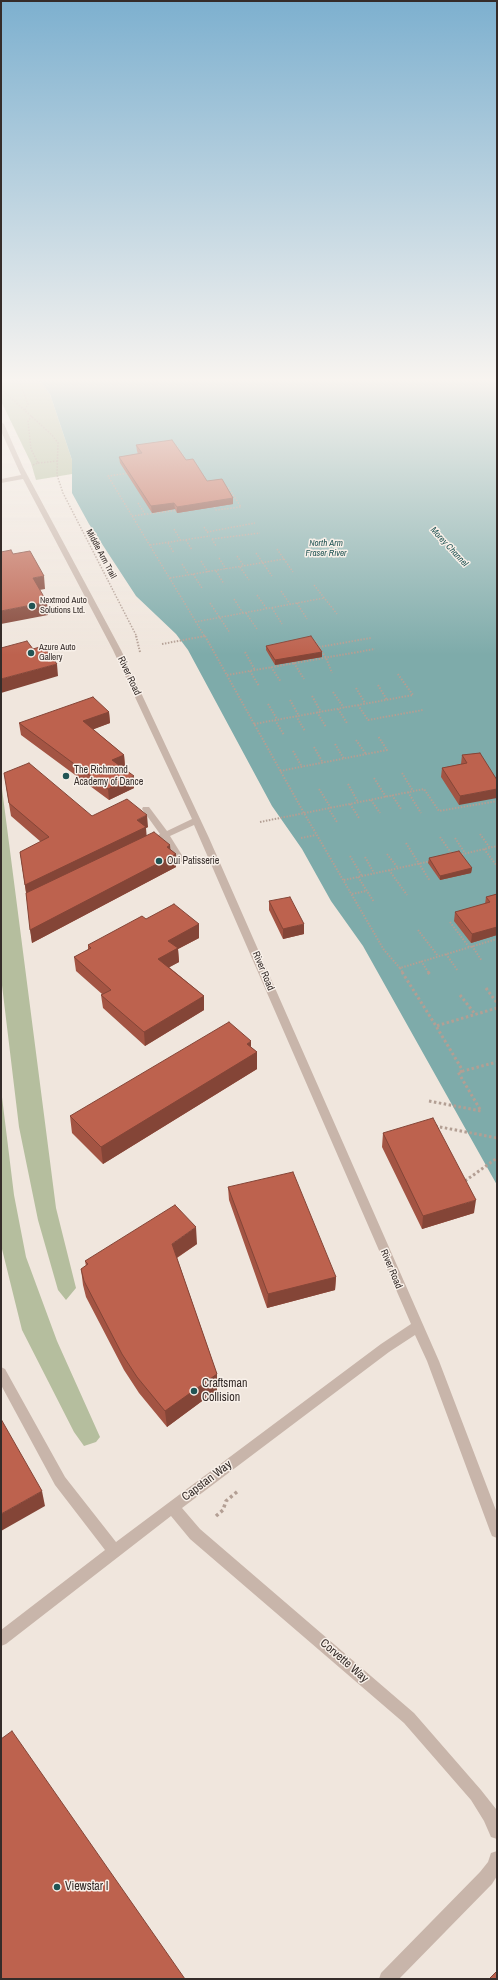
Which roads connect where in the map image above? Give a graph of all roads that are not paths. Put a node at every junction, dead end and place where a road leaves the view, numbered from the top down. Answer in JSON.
{"nodes":[{"id":1,"x":23,"y":470,"type":"edge"},
{"id":2,"x":26,"y":476,"type":"junction"},
{"id":3,"x":1,"y":481,"type":"edge"},
{"id":4,"x":146,"y":809,"type":"dead end"},
{"id":5,"x":197,"y":820,"type":"junction"},
{"id":6,"x":165,"y":835,"type":"junction"},
{"id":7,"x":138,"y":848,"type":"edge"},
{"id":8,"x":180,"y":860,"type":"dead end"},
{"id":9,"x":417,"y":1327,"type":"junction"},
{"id":10,"x":1,"y":1373,"type":"edge"},
{"id":11,"x":172,"y":1507,"type":"junction"},
{"id":12,"x":497,"y":1530,"type":"edge"},
{"id":13,"x":115,"y":1552,"type":"junction"},
{"id":14,"x":1,"y":1638,"type":"edge"},
{"id":15,"x":497,"y":1831,"type":"edge"},
{"id":16,"x":497,"y":1858,"type":"edge"},
{"id":17,"x":387,"y":1979,"type":"edge"}],
"edges":[{"from":1,"to":2,"type":"street","name":"River Road"},
{"from":2,"to":3,"type":"street"},
{"from":2,"to":5,"type":"street","name":"River Road"},
{"from":4,"to":6,"type":"street"},
{"from":5,"to":6,"type":"street"},
{"from":5,"to":9,"type":"street","name":"River Road"},
{"from":6,"to":7,"type":"street"},
{"from":6,"to":8,"type":"street"},
{"from":9,"to":11,"type":"street","name":"Capstan Way"},
{"from":9,"to":12,"type":"street","name":"River Road"},
{"from":10,"to":13,"type":"street"},
{"from":11,"to":13,"type":"street","name":"Capstan Way"},
{"from":11,"to":15,"type":"street","name":"Corvette Way"},
{"from":13,"to":14,"type":"street","name":"Capstan Way"},
{"from":16,"to":17,"type":"street"}]}
